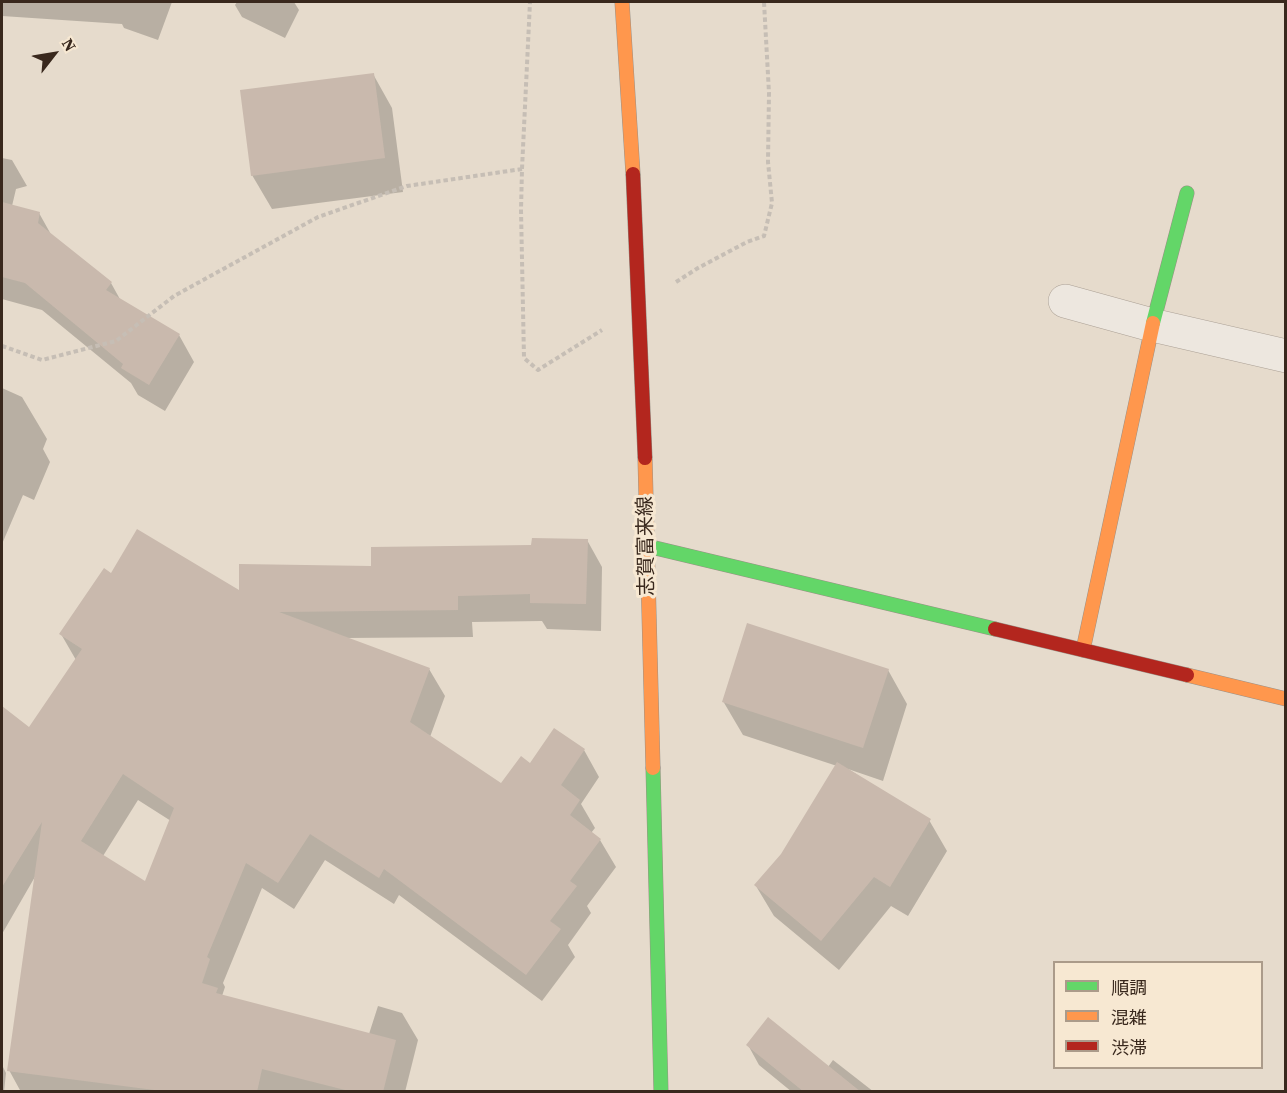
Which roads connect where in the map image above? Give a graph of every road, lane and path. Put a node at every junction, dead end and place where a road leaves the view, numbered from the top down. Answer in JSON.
{"nodes":[{"id":1,"x":530,"y":2,"type":"edge"},
{"id":2,"x":622,"y":2,"type":"edge"},
{"id":3,"x":764,"y":2,"type":"edge"},
{"id":4,"x":522,"y":169,"type":"junction"},
{"id":5,"x":1187,"y":193,"type":"dead end"},
{"id":6,"x":668,"y":287,"type":"dead end"},
{"id":7,"x":1065,"y":301,"type":"dead end"},
{"id":8,"x":1152,"y":325,"type":"junction"},
{"id":9,"x":608,"y":326,"type":"dead end"},
{"id":10,"x":2,"y":346,"type":"edge"},
{"id":11,"x":1286,"y":356,"type":"edge"},
{"id":12,"x":647,"y":546,"type":"junction"},
{"id":13,"x":1083,"y":650,"type":"junction"},
{"id":14,"x":1286,"y":699,"type":"edge"},
{"id":15,"x":661,"y":1092,"type":"edge"}],
"edges":[{"from":1,"to":4,"type":"path"},
{"from":2,"to":12,"type":"street","name":"志賀富来線","bridge":true},
{"from":3,"to":6,"type":"path"},
{"from":4,"to":9,"type":"path"},
{"from":4,"to":10,"type":"path"},
{"from":5,"to":8,"type":"street"},
{"from":7,"to":8,"type":"street"},
{"from":8,"to":11,"type":"street"},
{"from":8,"to":13,"type":"street"},
{"from":12,"to":13,"type":"street"},
{"from":12,"to":15,"type":"street","name":"志賀富来線"},
{"from":13,"to":14,"type":"street"}]}
